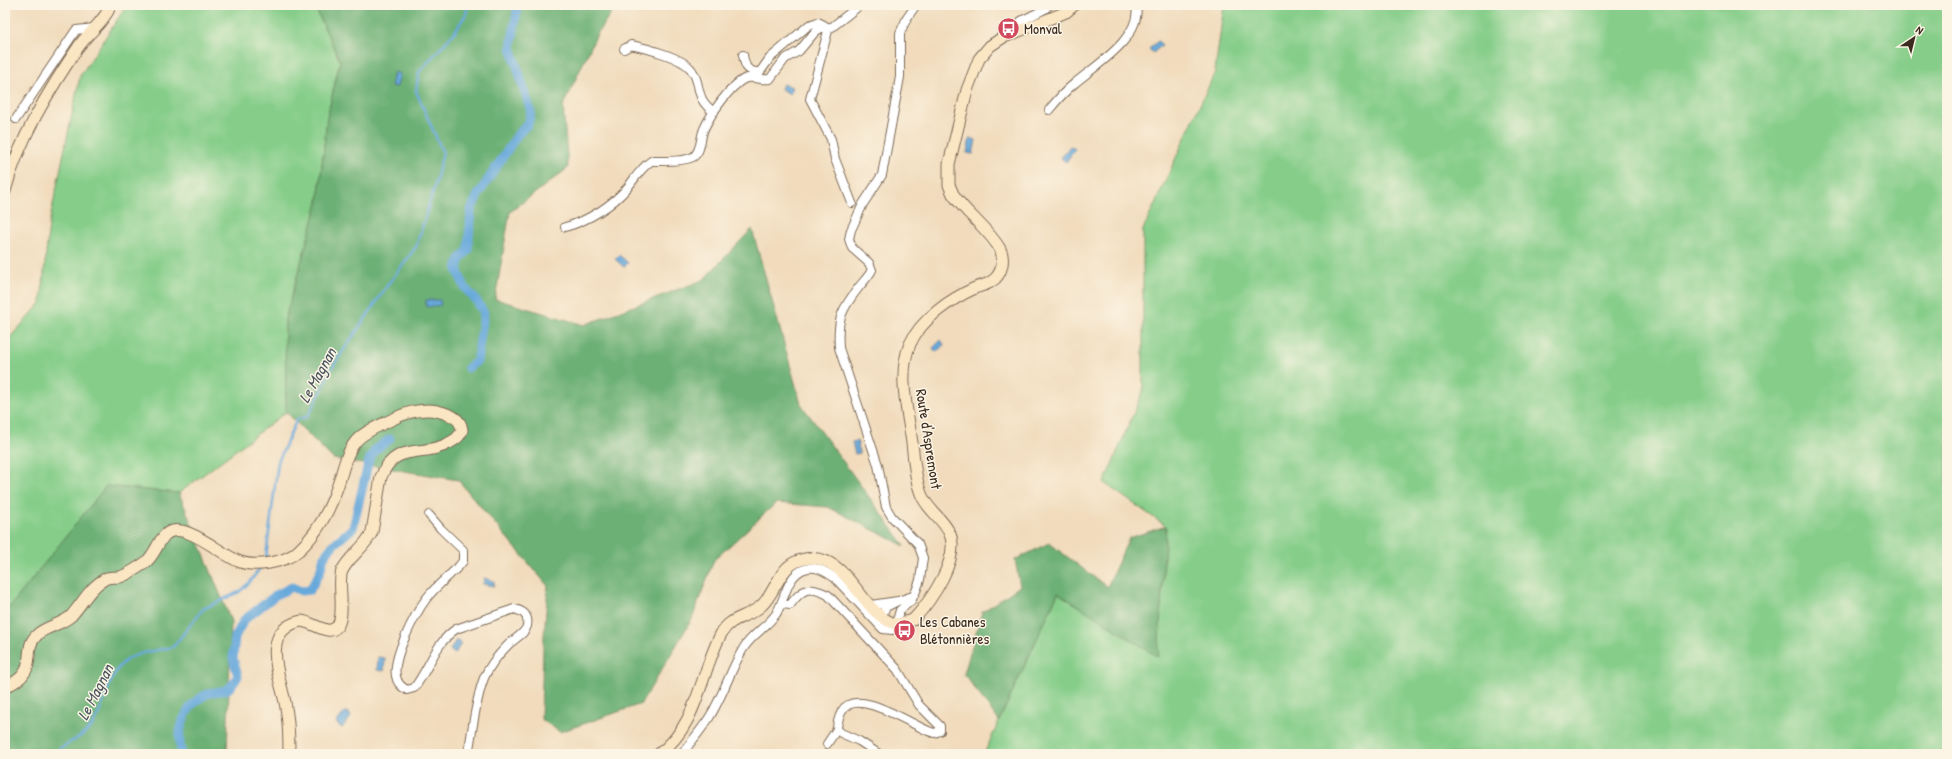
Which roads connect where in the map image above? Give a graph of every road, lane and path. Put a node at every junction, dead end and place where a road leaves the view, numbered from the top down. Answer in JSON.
{"nodes":[{"id":1,"x":111,"y":5,"type":"edge"},
{"id":2,"x":860,"y":5,"type":"edge"},
{"id":3,"x":916,"y":5,"type":"edge"},
{"id":4,"x":1048,"y":5,"type":"edge"},
{"id":5,"x":1074,"y":5,"type":"edge"},
{"id":6,"x":1136,"y":5,"type":"edge"},
{"id":7,"x":95,"y":28,"type":"junction"},
{"id":8,"x":827,"y":28,"type":"junction"},
{"id":9,"x":1018,"y":30,"type":"junction"},
{"id":10,"x":624,"y":49,"type":"dead end"},
{"id":11,"x":743,"y":55,"type":"dead end"},
{"id":12,"x":1049,"y":110,"type":"dead end"},
{"id":13,"x":714,"y":112,"type":"junction"},
{"id":14,"x":16,"y":119,"type":"dead end"},
{"id":15,"x":5,"y":191,"type":"edge"},
{"id":16,"x":852,"y":203,"type":"dead end"},
{"id":17,"x":565,"y":227,"type":"dead end"},
{"id":18,"x":429,"y":515,"type":"dead end"},
{"id":19,"x":913,"y":596,"type":"junction"},
{"id":20,"x":898,"y":601,"type":"junction"},
{"id":21,"x":782,"y":604,"type":"junction"},
{"id":22,"x":871,"y":605,"type":"junction"},
{"id":23,"x":881,"y":616,"type":"junction"},
{"id":24,"x":896,"y":624,"type":"junction"},
{"id":25,"x":5,"y":687,"type":"edge"},
{"id":26,"x":837,"y":729,"type":"junction"},
{"id":27,"x":827,"y":744,"type":"dead end"},
{"id":28,"x":289,"y":754,"type":"edge"},
{"id":29,"x":468,"y":754,"type":"edge"},
{"id":30,"x":660,"y":754,"type":"edge"},
{"id":31,"x":682,"y":754,"type":"edge"},
{"id":32,"x":879,"y":754,"type":"edge"}],
"edges":[{"from":1,"to":7,"type":"street"},
{"from":2,"to":8,"type":"street"},
{"from":3,"to":19,"type":"street"},
{"from":4,"to":9,"type":"street"},
{"from":5,"to":9,"type":"street","name":"Route d'Aspremont"},
{"from":6,"to":12,"type":"street"},
{"from":7,"to":14,"type":"street"},
{"from":7,"to":15,"type":"street"},
{"from":8,"to":11,"type":"street"},
{"from":8,"to":13,"type":"street"},
{"from":8,"to":16,"type":"street"},
{"from":9,"to":24,"type":"street","name":"Route d'Aspremont"},
{"from":10,"to":13,"type":"street"},
{"from":13,"to":17,"type":"street"},
{"from":18,"to":29,"type":"street"},
{"from":19,"to":20,"type":"street"},
{"from":19,"to":24,"type":"street"},
{"from":20,"to":22,"type":"street"},
{"from":20,"to":23,"type":"street"},
{"from":21,"to":24,"type":"street"},
{"from":21,"to":26,"type":"street"},
{"from":21,"to":31,"type":"street"},
{"from":22,"to":23,"type":"street"},
{"from":22,"to":30,"type":"street"},
{"from":23,"to":24,"type":"street"},
{"from":25,"to":28,"type":"street"},
{"from":26,"to":27,"type":"street"},
{"from":26,"to":32,"type":"street"}]}
